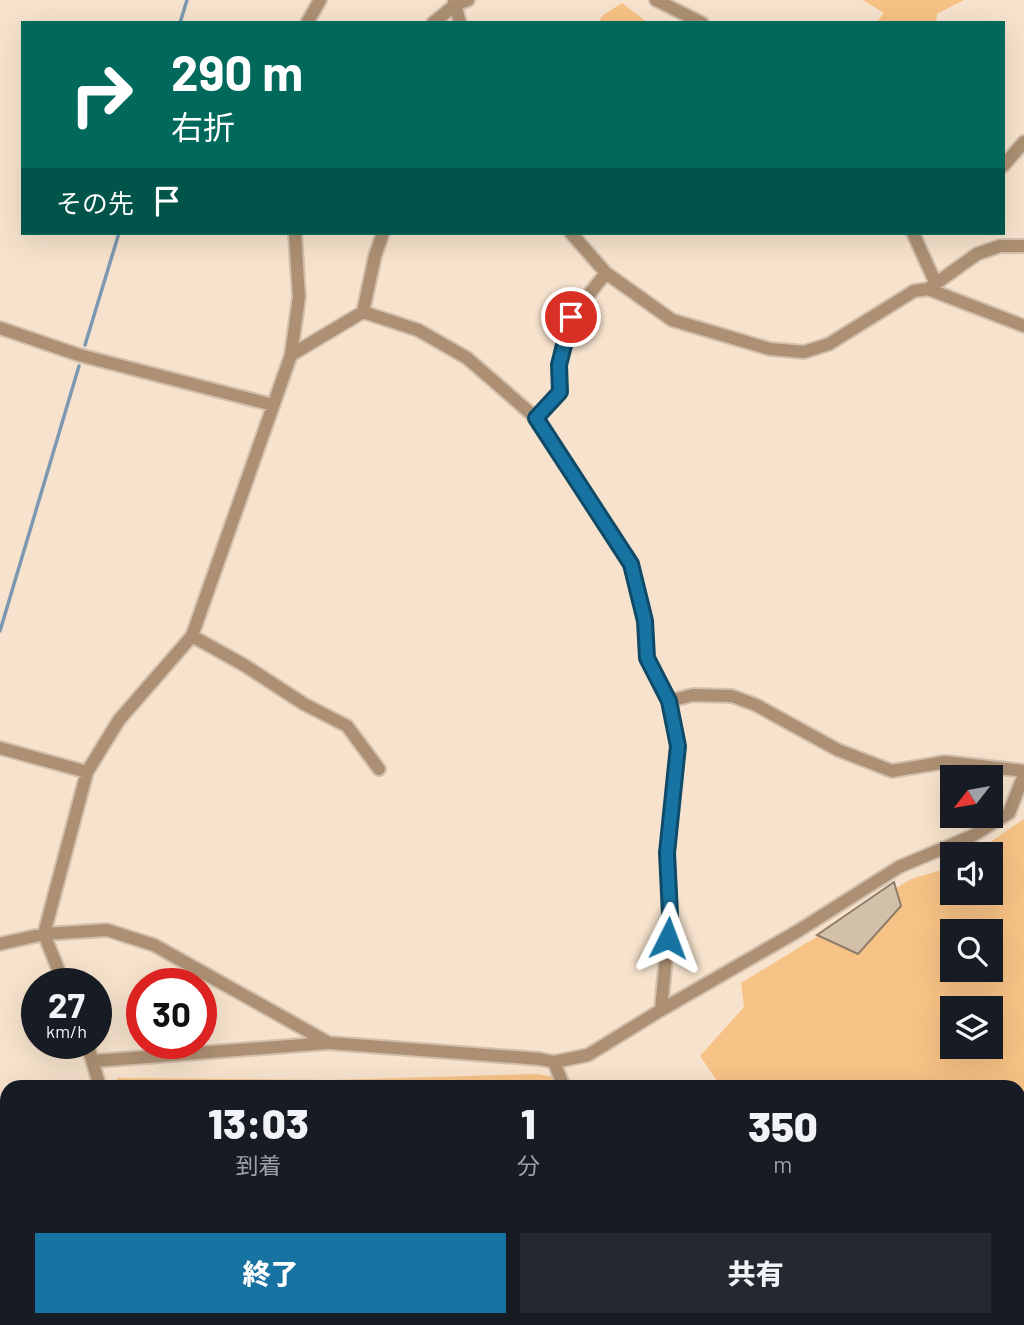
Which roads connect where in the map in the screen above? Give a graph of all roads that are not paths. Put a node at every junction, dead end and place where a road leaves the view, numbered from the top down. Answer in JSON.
{"nodes":[{"id":1,"x":320,"y":0,"type":"edge"},
{"id":2,"x":468,"y":0,"type":"edge"},
{"id":3,"x":656,"y":0,"type":"edge"},
{"id":4,"x":454,"y":3,"type":"edge"},
{"id":5,"x":308,"y":21,"type":"edge"},
{"id":6,"x":435,"y":21,"type":"edge"},
{"id":7,"x":459,"y":21,"type":"edge"},
{"id":8,"x":698,"y":21,"type":"edge"},
{"id":9,"x":1024,"y":142,"type":"edge"},
{"id":10,"x":1005,"y":164,"type":"edge"},
{"id":11,"x":295,"y":235,"type":"edge"},
{"id":12,"x":382,"y":235,"type":"edge"},
{"id":13,"x":573,"y":235,"type":"edge"},
{"id":14,"x":914,"y":235,"type":"edge"},
{"id":15,"x":1024,"y":246,"type":"edge"},
{"id":16,"x":606,"y":273,"type":"junction"},
{"id":17,"x":932,"y":286,"type":"junction"},
{"id":18,"x":363,"y":312,"type":"junction"},
{"id":19,"x":1024,"y":326,"type":"edge"},
{"id":20,"x":0,"y":328,"type":"edge"},
{"id":21,"x":291,"y":355,"type":"junction"},
{"id":22,"x":273,"y":405,"type":"junction"},
{"id":23,"x":536,"y":418,"type":"junction"},
{"id":24,"x":192,"y":636,"type":"junction"},
{"id":25,"x":669,"y":701,"type":"junction"},
{"id":26,"x":0,"y":748,"type":"edge"},
{"id":27,"x":379,"y":769,"type":"dead end"},
{"id":28,"x":87,"y":772,"type":"junction"},
{"id":29,"x":1024,"y":773,"type":"edge"},
{"id":30,"x":44,"y":934,"type":"junction"},
{"id":31,"x":0,"y":944,"type":"edge"},
{"id":32,"x":58,"y":968,"type":"edge"},
{"id":33,"x":661,"y":1010,"type":"junction"},
{"id":34,"x":329,"y":1043,"type":"junction"},
{"id":35,"x":94,"y":1061,"type":"joint"},
{"id":36,"x":554,"y":1062,"type":"junction"},
{"id":37,"x":98,"y":1080,"type":"edge"},
{"id":38,"x":561,"y":1080,"type":"edge"}],
"edges":[{"from":1,"to":5,"type":"street"},
{"from":2,"to":4,"type":"street"},
{"from":3,"to":8,"type":"street"},
{"from":4,"to":6,"type":"street"},
{"from":4,"to":7,"type":"street"},
{"from":9,"to":10,"type":"street"},
{"from":11,"to":21,"type":"street"},
{"from":12,"to":18,"type":"street"},
{"from":13,"to":16,"type":"street"},
{"from":14,"to":17,"type":"street"},
{"from":15,"to":17,"type":"street"},
{"from":16,"to":17,"type":"street"},
{"from":16,"to":23,"type":"street"},
{"from":17,"to":19,"type":"street"},
{"from":18,"to":21,"type":"street"},
{"from":18,"to":23,"type":"street"},
{"from":20,"to":22,"type":"street"},
{"from":21,"to":22,"type":"street"},
{"from":22,"to":24,"type":"street"},
{"from":23,"to":25,"type":"street"},
{"from":24,"to":27,"type":"street"},
{"from":24,"to":28,"type":"street"},
{"from":25,"to":29,"type":"street"},
{"from":25,"to":33,"type":"street"},
{"from":26,"to":28,"type":"street"},
{"from":28,"to":30,"type":"street"},
{"from":29,"to":33,"type":"street"},
{"from":30,"to":31,"type":"street"},
{"from":30,"to":32,"type":"street"},
{"from":30,"to":34,"type":"street"},
{"from":33,"to":36,"type":"street"},
{"from":34,"to":35,"type":"street"},
{"from":34,"to":36,"type":"street"},
{"from":35,"to":37,"type":"street"},
{"from":36,"to":38,"type":"street"}]}
